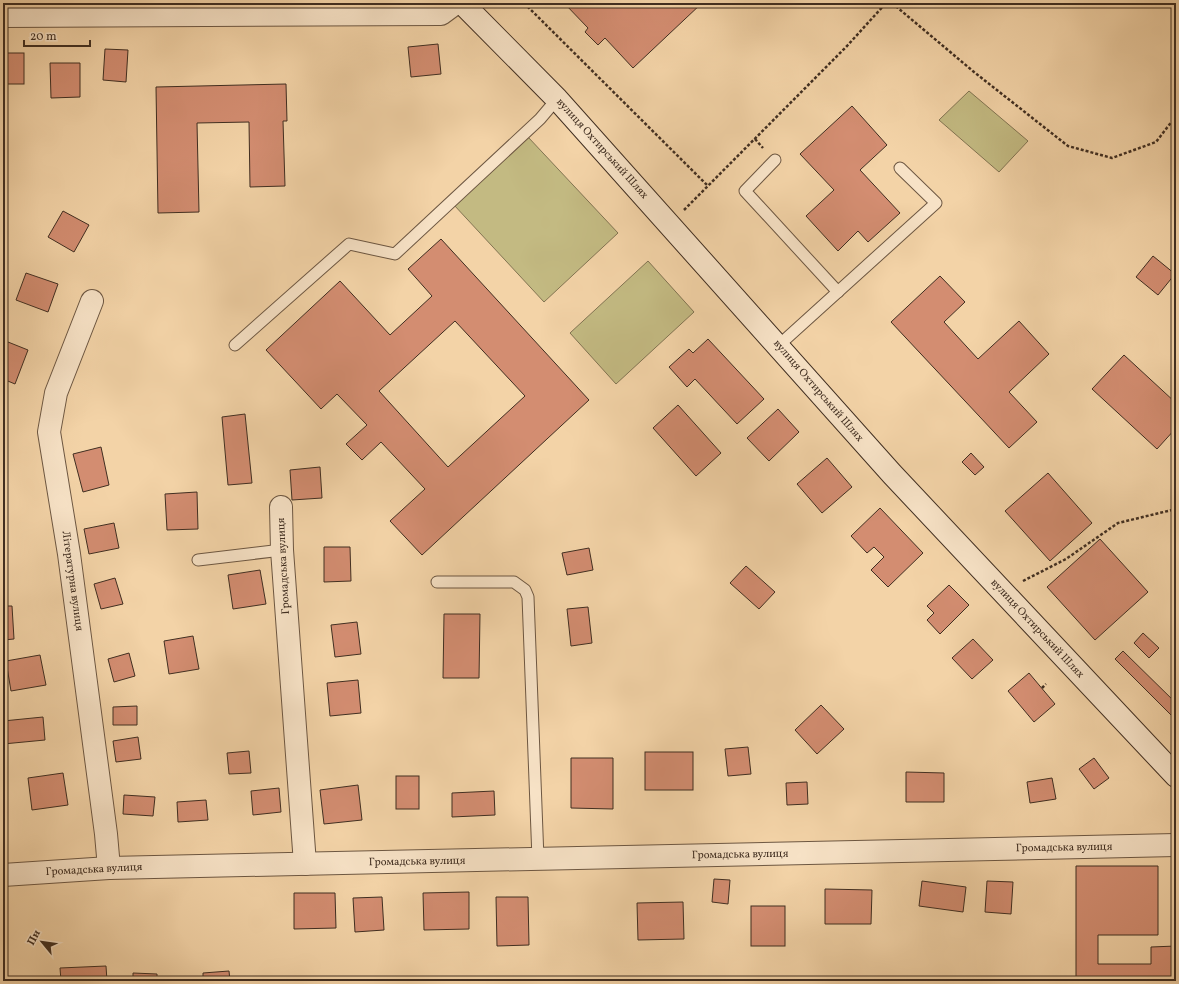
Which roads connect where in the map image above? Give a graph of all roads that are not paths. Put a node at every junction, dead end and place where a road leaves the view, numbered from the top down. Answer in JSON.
{"nodes":[{"id":1,"x":456,"y":3,"type":"edge"},
{"id":2,"x":462,"y":3,"type":"edge"},
{"id":3,"x":3,"y":16,"type":"edge"},
{"id":4,"x":557,"y":99,"type":"junction"},
{"id":5,"x":775,"y":160,"type":"dead end"},
{"id":6,"x":900,"y":168,"type":"dead end"},
{"id":7,"x":838,"y":292,"type":"junction"},
{"id":8,"x":92,"y":301,"type":"dead end"},
{"id":9,"x":235,"y":345,"type":"dead end"},
{"id":10,"x":778,"y":346,"type":"junction"},
{"id":11,"x":281,"y":507,"type":"dead end"},
{"id":12,"x":282,"y":550,"type":"junction"},
{"id":13,"x":198,"y":560,"type":"dead end"},
{"id":14,"x":437,"y":582,"type":"dead end"},
{"id":15,"x":1176,"y":776,"type":"edge"},
{"id":16,"x":1176,"y":845,"type":"edge"},
{"id":17,"x":538,"y":859,"type":"junction"},
{"id":18,"x":305,"y":864,"type":"junction"},
{"id":19,"x":109,"y":868,"type":"junction"},
{"id":20,"x":3,"y":874,"type":"edge"}],
"edges":[{"from":1,"to":3,"type":"street"},
{"from":2,"to":4,"type":"street","name":"вулиця Охтирський Шлях"},
{"from":4,"to":9,"type":"lane"},
{"from":4,"to":10,"type":"street","name":"вулиця Охтирський Шлях"},
{"from":5,"to":7,"type":"lane"},
{"from":6,"to":7,"type":"lane"},
{"from":7,"to":10,"type":"lane"},
{"from":8,"to":19,"type":"street","name":"Літературна вулиця"},
{"from":10,"to":15,"type":"street","name":"вулиця Охтирський Шлях"},
{"from":11,"to":12,"type":"street","name":"Громадська вулиця"},
{"from":12,"to":13,"type":"lane"},
{"from":12,"to":18,"type":"street","name":"Громадська вулиця"},
{"from":14,"to":17,"type":"lane"},
{"from":16,"to":17,"type":"street","name":"Громадська вулиця"},
{"from":17,"to":18,"type":"street","name":"Громадська вулиця"},
{"from":18,"to":19,"type":"street","name":"Громадська вулиця"},
{"from":19,"to":20,"type":"street","name":"Громадська вулиця"}]}
